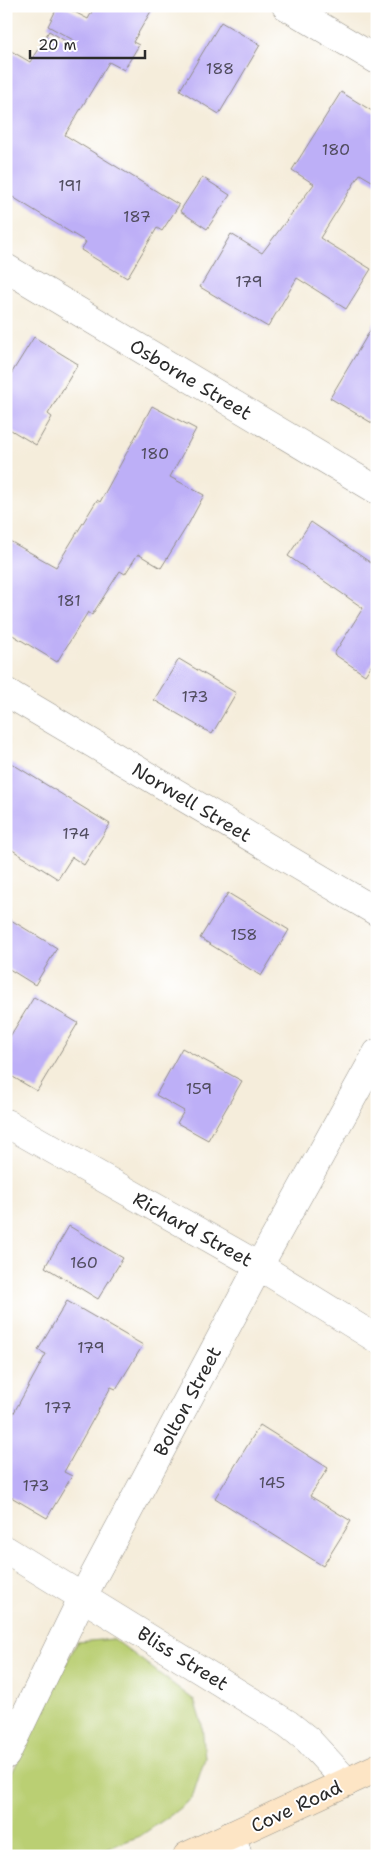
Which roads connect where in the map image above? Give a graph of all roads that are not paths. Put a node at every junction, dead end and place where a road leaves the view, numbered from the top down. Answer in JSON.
{"nodes":[{"id":1,"x":286,"y":6,"type":"edge"},
{"id":2,"x":377,"y":60,"type":"edge"},
{"id":3,"x":6,"y":268,"type":"edge"},
{"id":4,"x":377,"y":490,"type":"edge"},
{"id":5,"x":6,"y":692,"type":"edge"},
{"id":6,"x":377,"y":912,"type":"edge"},
{"id":7,"x":377,"y":1053,"type":"edge"},
{"id":8,"x":6,"y":1123,"type":"edge"},
{"id":9,"x":259,"y":1266,"type":"junction"},
{"id":10,"x":377,"y":1339,"type":"edge"},
{"id":11,"x":6,"y":1550,"type":"edge"},
{"id":12,"x":83,"y":1596,"type":"junction"},
{"id":13,"x":6,"y":1755,"type":"edge"},
{"id":14,"x":377,"y":1768,"type":"edge"},
{"id":15,"x":347,"y":1782,"type":"junction"},
{"id":16,"x":235,"y":1845,"type":"edge"},
{"id":17,"x":187,"y":1856,"type":"edge"}],
"edges":[{"from":1,"to":2,"type":"street"},
{"from":3,"to":4,"type":"street","name":"Osborne Street"},
{"from":5,"to":6,"type":"street","name":"Norwell Street"},
{"from":7,"to":9,"type":"street","name":"Bolton Street"},
{"from":8,"to":9,"type":"street","name":"Richard Street"},
{"from":9,"to":10,"type":"street","name":"Richard Street"},
{"from":9,"to":12,"type":"street","name":"Bolton Street"},
{"from":11,"to":12,"type":"street","name":"Bliss Street"},
{"from":12,"to":13,"type":"street","name":"Bolton Street"},
{"from":12,"to":15,"type":"street","name":"Bliss Street"},
{"from":14,"to":15,"type":"main road","name":"Cove Road"},
{"from":15,"to":16,"type":"main road","name":"Cove Road"},
{"from":16,"to":17,"type":"main road","name":"Cove Road"}]}
